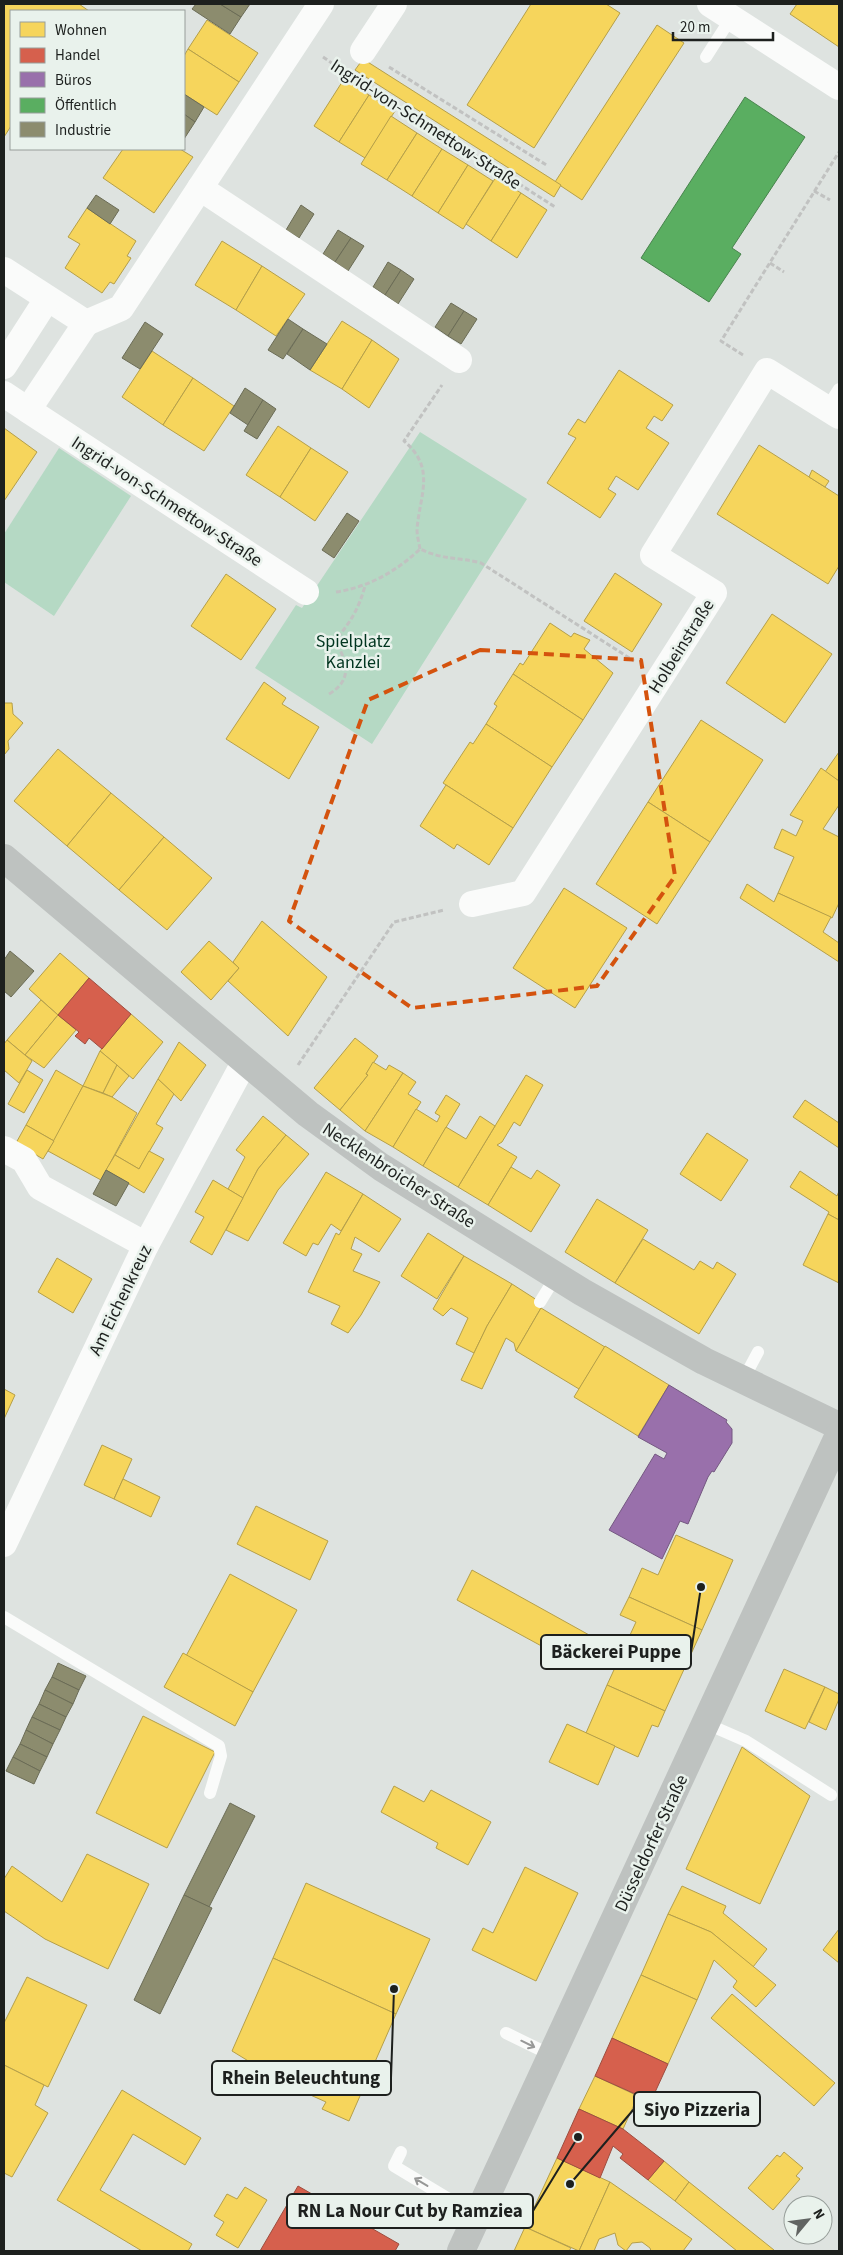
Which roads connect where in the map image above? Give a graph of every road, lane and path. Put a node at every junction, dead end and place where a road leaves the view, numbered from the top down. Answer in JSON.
{"nodes":[{"id":1,"x":321,"y":4,"type":"edge"},
{"id":2,"x":394,"y":4,"type":"edge"},
{"id":3,"x":720,"y":11,"type":"edge"},
{"id":4,"x":297,"y":41,"type":"junction"},
{"id":5,"x":363,"y":51,"type":"joint"},
{"id":6,"x":706,"y":57,"type":"dead end"},
{"id":7,"x":338,"y":68,"type":"dead end"},
{"id":8,"x":355,"y":78,"type":"dead end"},
{"id":9,"x":839,"y":87,"type":"edge"},
{"id":10,"x":839,"y":152,"type":"edge"},
{"id":11,"x":548,"y":166,"type":"dead end"},
{"id":12,"x":200,"y":188,"type":"junction"},
{"id":13,"x":814,"y":191,"type":"junction"},
{"id":14,"x":830,"y":200,"type":"dead end"},
{"id":15,"x":555,"y":207,"type":"dead end"},
{"id":16,"x":770,"y":263,"type":"junction"},
{"id":17,"x":4,"y":270,"type":"edge"},
{"id":18,"x":784,"y":272,"type":"dead end"},
{"id":19,"x":48,"y":299,"type":"junction"},
{"id":20,"x":86,"y":323,"type":"junction"},
{"id":21,"x":459,"y":360,"type":"joint"},
{"id":22,"x":4,"y":366,"type":"edge"},
{"id":23,"x":767,"y":371,"type":"junction"},
{"id":24,"x":4,"y":394,"type":"edge"},
{"id":25,"x":835,"y":404,"type":"edge"},
{"id":26,"x":28,"y":410,"type":"junction"},
{"id":27,"x":420,"y":549,"type":"junction"},
{"id":28,"x":365,"y":585,"type":"junction"},
{"id":29,"x":306,"y":592,"type":"joint"},
{"id":30,"x":661,"y":678,"type":"junction"},
{"id":31,"x":329,"y":694,"type":"dead end"},
{"id":32,"x":4,"y":858,"type":"edge"},
{"id":33,"x":472,"y":904,"type":"joint"},
{"id":34,"x":245,"y":1061,"type":"junction"},
{"id":35,"x":281,"y":1091,"type":"junction"},
{"id":36,"x":4,"y":1149,"type":"edge"},
{"id":37,"x":146,"y":1245,"type":"junction"},
{"id":38,"x":556,"y":1276,"type":"junction"},
{"id":39,"x":540,"y":1302,"type":"dead end"},
{"id":40,"x":758,"y":1352,"type":"dead end"},
{"id":41,"x":743,"y":1380,"type":"junction"},
{"id":42,"x":839,"y":1426,"type":"edge"},
{"id":43,"x":839,"y":1435,"type":"edge"},
{"id":44,"x":4,"y":1544,"type":"edge"},
{"id":45,"x":4,"y":1617,"type":"edge"},
{"id":46,"x":707,"y":1724,"type":"junction"},
{"id":47,"x":210,"y":1793,"type":"dead end"},
{"id":48,"x":831,"y":1795,"type":"dead end"},
{"id":49,"x":506,"y":2033,"type":"dead end"},
{"id":50,"x":551,"y":2055,"type":"junction"},
{"id":51,"x":401,"y":2152,"type":"dead end"},
{"id":52,"x":477,"y":2216,"type":"junction"},
{"id":53,"x":461,"y":2251,"type":"edge"}],
"edges":[{"from":1,"to":4,"type":"street"},
{"from":2,"to":5,"type":"street","name":"Ingrid-von-Schmettow-Straße"},
{"from":3,"to":6,"type":"lane"},
{"from":3,"to":9,"type":"street"},
{"from":4,"to":7,"type":"path","name":"Ingrid-von-Schmettow-Straße"},
{"from":4,"to":12,"type":"street"},
{"from":5,"to":11,"type":"path"},
{"from":8,"to":15,"type":"path","name":"Ingrid-von-Schmettow-Straße"},
{"from":10,"to":13,"type":"path"},
{"from":12,"to":20,"type":"street"},
{"from":12,"to":21,"type":"street"},
{"from":13,"to":14,"type":"path"},
{"from":13,"to":16,"type":"path"},
{"from":16,"to":18,"type":"path"},
{"from":16,"to":23,"type":"path"},
{"from":17,"to":19,"type":"street"},
{"from":19,"to":20,"type":"street"},
{"from":19,"to":22,"type":"street"},
{"from":20,"to":26,"type":"street"},
{"from":21,"to":27,"type":"path"},
{"from":23,"to":25,"type":"street"},
{"from":23,"to":30,"type":"street","name":"Holbeinstraße"},
{"from":24,"to":26,"type":"street","name":"Ingrid-von-Schmettow-Straße"},
{"from":26,"to":29,"type":"street","name":"Ingrid-von-Schmettow-Straße"},
{"from":27,"to":28,"type":"path"},
{"from":27,"to":30,"type":"path"},
{"from":28,"to":29,"type":"path"},
{"from":28,"to":31,"type":"path"},
{"from":30,"to":33,"type":"street","name":"Holbeinstraße"},
{"from":32,"to":34,"type":"main road","name":"Necklenbroicher Straße"},
{"from":33,"to":35,"type":"path"},
{"from":34,"to":35,"type":"main road","name":"Necklenbroicher Straße"},
{"from":34,"to":37,"type":"street","name":"Am Eichenkreuz"},
{"from":35,"to":38,"type":"main road","name":"Necklenbroicher Straße"},
{"from":36,"to":37,"type":"street"},
{"from":37,"to":44,"type":"street","name":"Am Eichenkreuz"},
{"from":38,"to":39,"type":"lane"},
{"from":38,"to":41,"type":"main road","name":"Necklenbroicher Straße"},
{"from":40,"to":41,"type":"lane"},
{"from":41,"to":42,"type":"main road","name":"Necklenbroicher Straße"},
{"from":43,"to":46,"type":"main road","name":"Düsseldorfer Straße"},
{"from":45,"to":47,"type":"lane"},
{"from":46,"to":48,"type":"lane"},
{"from":46,"to":50,"type":"main road","name":"Düsseldorfer Straße"},
{"from":49,"to":50,"type":"lane","one_way":true},
{"from":50,"to":52,"type":"main road","name":"Düsseldorfer Straße"},
{"from":52,"to":51,"type":"lane","one_way":true},
{"from":52,"to":53,"type":"main road","name":"Düsseldorfer Straße"}]}
